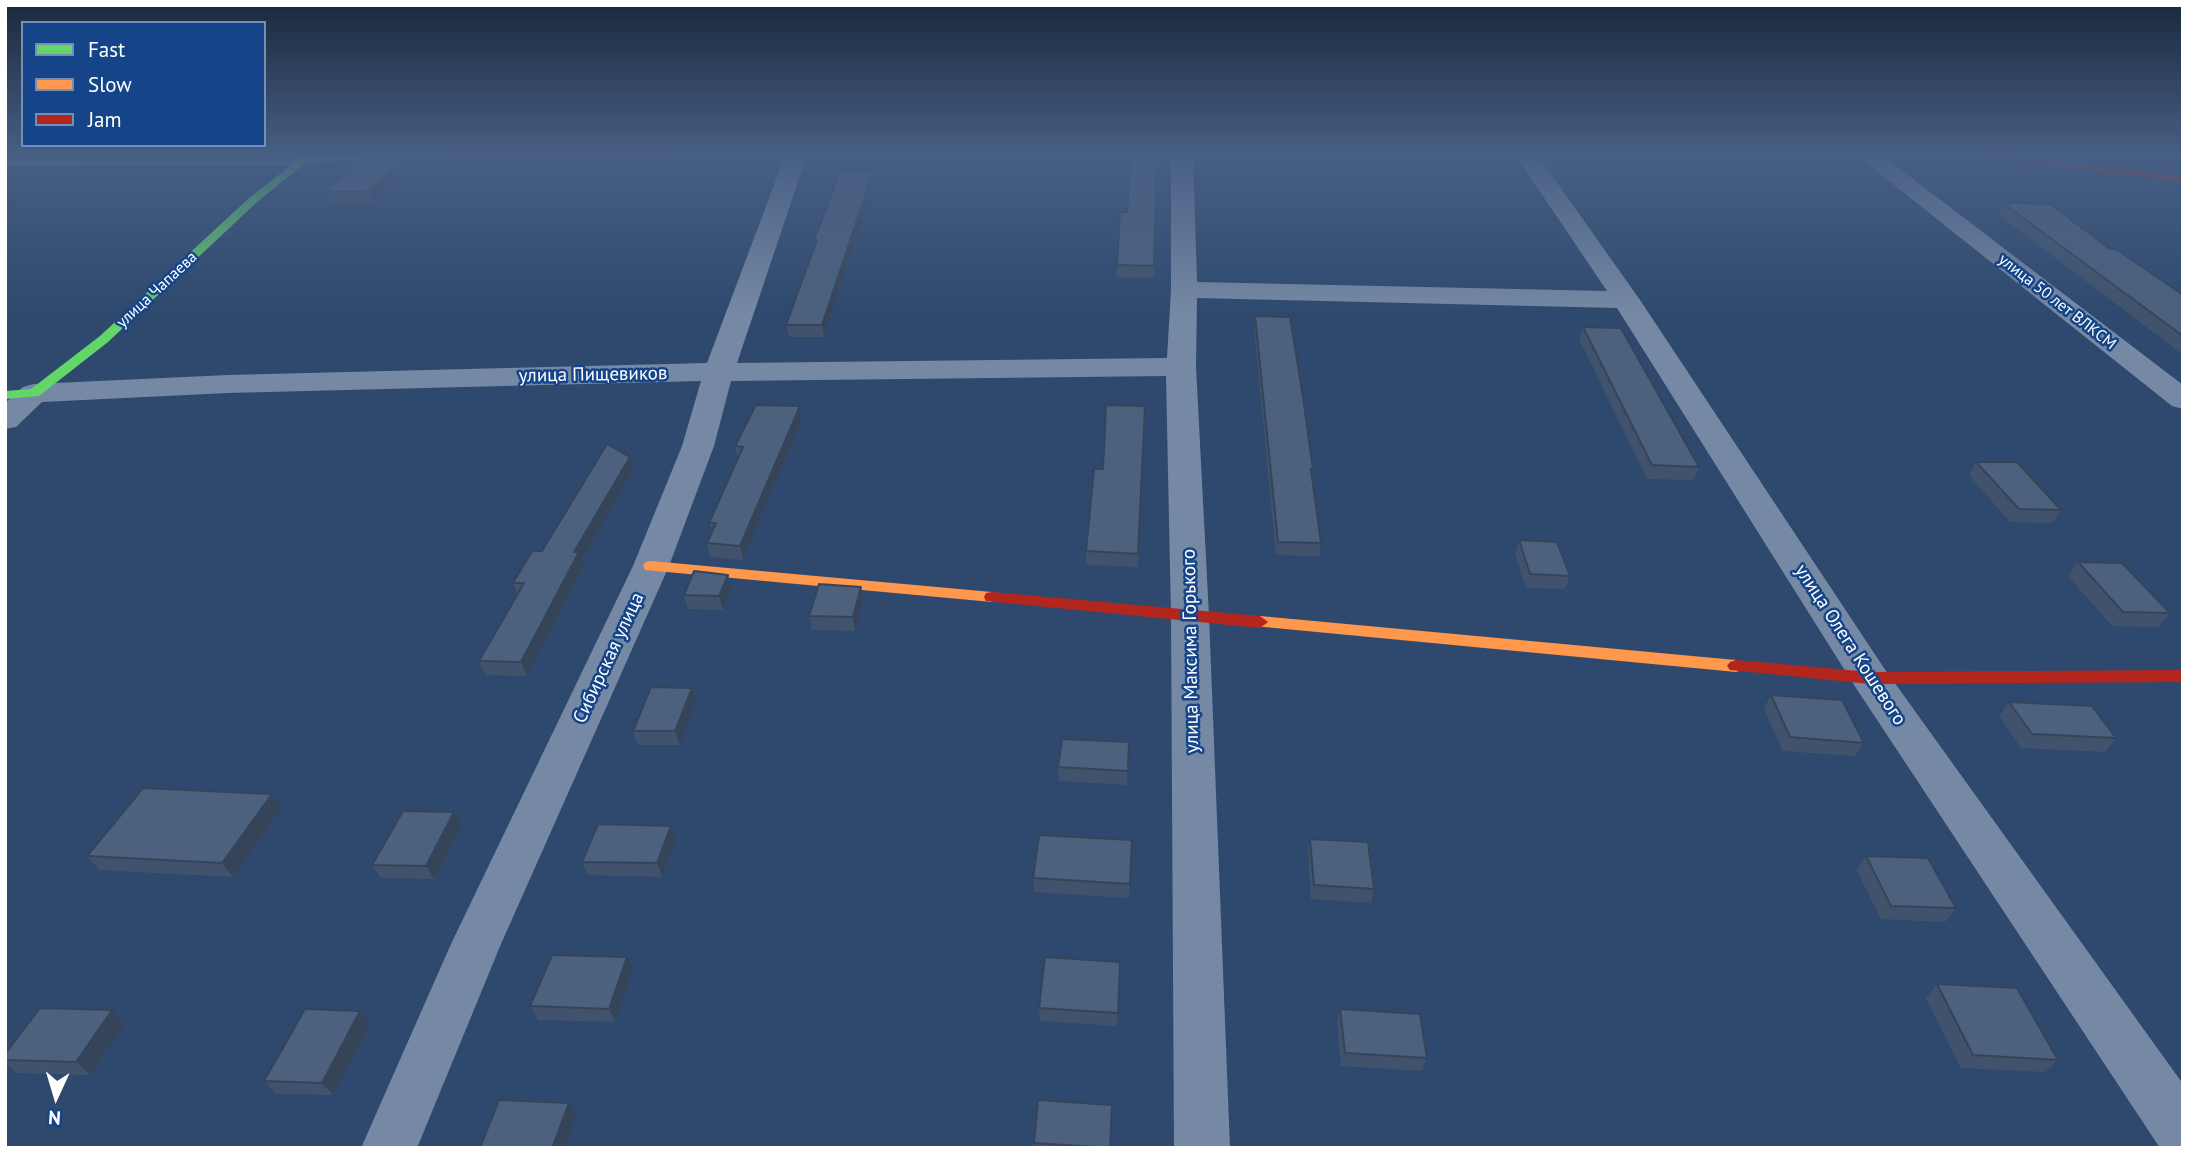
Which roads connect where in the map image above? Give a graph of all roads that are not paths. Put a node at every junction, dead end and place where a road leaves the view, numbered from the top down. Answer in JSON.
{"nodes":[{"id":1,"x":246,"y":207,"type":"edge"},
{"id":2,"x":778,"y":207,"type":"edge"},
{"id":3,"x":1183,"y":207,"type":"edge"},
{"id":4,"x":1562,"y":207,"type":"edge"},
{"id":5,"x":1934,"y":207,"type":"edge"},
{"id":6,"x":1184,"y":290,"type":"junction"},
{"id":7,"x":1626,"y":300,"type":"junction"},
{"id":8,"x":1181,"y":367,"type":"junction"},
{"id":9,"x":719,"y":372,"type":"junction"},
{"id":10,"x":20,"y":394,"type":"edge"},
{"id":11,"x":2183,"y":400,"type":"edge"},
{"id":12,"x":5,"y":421,"type":"edge"},
{"id":13,"x":651,"y":566,"type":"junction"},
{"id":14,"x":1191,"y":616,"type":"junction"},
{"id":15,"x":2183,"y":676,"type":"edge"},
{"id":16,"x":1870,"y":678,"type":"junction"},
{"id":17,"x":2183,"y":1132,"type":"edge"},
{"id":18,"x":389,"y":1148,"type":"edge"},
{"id":19,"x":1202,"y":1148,"type":"edge"}],
"edges":[{"from":1,"to":10,"type":"main road","name":"улица Чапаева"},
{"from":2,"to":9,"type":"street","name":"Сибирская улица"},
{"from":3,"to":6,"type":"street","name":"улица Максима Горького"},
{"from":4,"to":7,"type":"street","name":"улица Олега Кошевого"},
{"from":5,"to":11,"type":"street","name":"улица 50 лет ВЛКСМ"},
{"from":6,"to":7,"type":"street"},
{"from":6,"to":8,"type":"street","name":"улица Максима Горького"},
{"from":7,"to":16,"type":"street","name":"улица Олега Кошевого"},
{"from":8,"to":9,"type":"street","name":"улица Пищевиков"},
{"from":8,"to":14,"type":"street","name":"улица Максима Горького"},
{"from":9,"to":10,"type":"street","name":"улица Пищевиков"},
{"from":9,"to":13,"type":"street","name":"Сибирская улица"},
{"from":10,"to":12,"type":"street","name":"улица Чапаева"},
{"from":13,"to":14,"type":"main road"},
{"from":13,"to":18,"type":"street","name":"Сибирская улица"},
{"from":14,"to":16,"type":"main road"},
{"from":14,"to":19,"type":"street","name":"улица Максима Горького"},
{"from":15,"to":16,"type":"main road"},
{"from":16,"to":17,"type":"street","name":"улица Олега Кошевого"}]}
